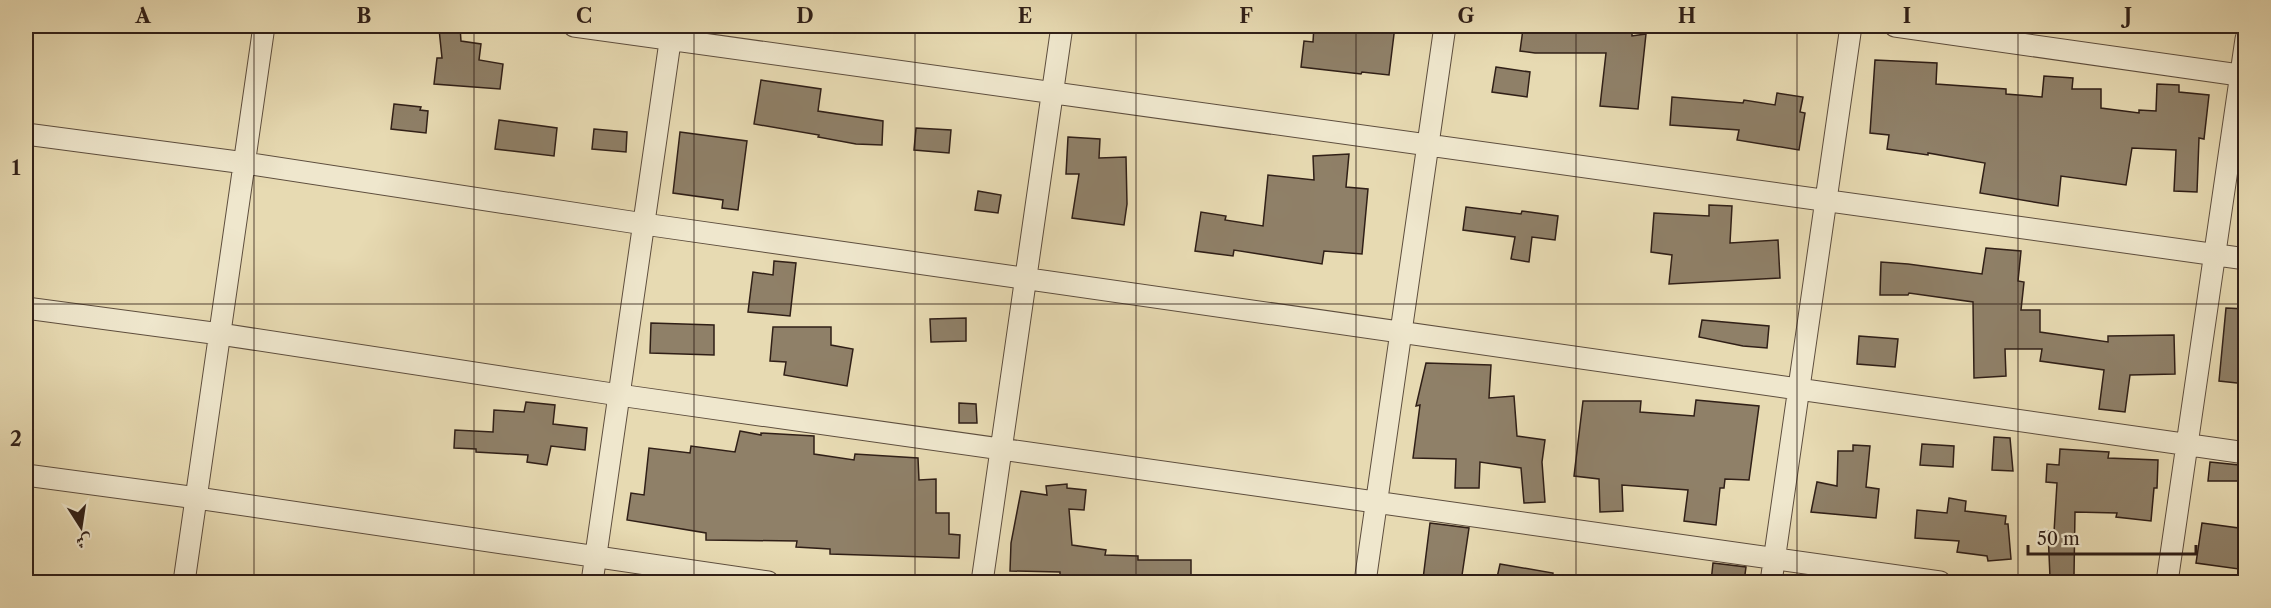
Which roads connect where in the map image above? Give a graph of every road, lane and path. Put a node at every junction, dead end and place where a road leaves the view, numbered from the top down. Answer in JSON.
{"nodes":[{"id":1,"x":264,"y":26,"type":"edge"},
{"id":2,"x":574,"y":26,"type":"edge"},
{"id":3,"x":1062,"y":26,"type":"edge"},
{"id":4,"x":1445,"y":26,"type":"edge"},
{"id":5,"x":1851,"y":26,"type":"edge"},
{"id":6,"x":1895,"y":26,"type":"edge"},
{"id":7,"x":671,"y":33,"type":"edge"},
{"id":8,"x":2246,"y":39,"type":"edge"},
{"id":9,"x":2243,"y":76,"type":"edge"},
{"id":10,"x":1052,"y":93,"type":"junction"},
{"id":11,"x":26,"y":134,"type":"edge"},
{"id":12,"x":1427,"y":145,"type":"junction"},
{"id":13,"x":245,"y":163,"type":"junction"},
{"id":14,"x":1826,"y":201,"type":"junction"},
{"id":15,"x":644,"y":225,"type":"junction"},
{"id":16,"x":2214,"y":255,"type":"junction"},
{"id":17,"x":2246,"y":259,"type":"edge"},
{"id":18,"x":1026,"y":279,"type":"junction"},
{"id":19,"x":26,"y":308,"type":"edge"},
{"id":20,"x":1401,"y":332,"type":"junction"},
{"id":21,"x":220,"y":334,"type":"junction"},
{"id":22,"x":1799,"y":389,"type":"junction"},
{"id":23,"x":620,"y":395,"type":"junction"},
{"id":24,"x":2187,"y":445,"type":"junction"},
{"id":25,"x":1001,"y":449,"type":"junction"},
{"id":26,"x":2246,"y":453,"type":"edge"},
{"id":27,"x":26,"y":475,"type":"edge"},
{"id":28,"x":196,"y":498,"type":"junction"},
{"id":29,"x":1376,"y":502,"type":"junction"},
{"id":30,"x":596,"y":558,"type":"junction"},
{"id":31,"x":1775,"y":559,"type":"junction"},
{"id":32,"x":184,"y":582,"type":"edge"},
{"id":33,"x":592,"y":582,"type":"edge"},
{"id":34,"x":768,"y":582,"type":"edge"},
{"id":35,"x":982,"y":582,"type":"edge"},
{"id":36,"x":1365,"y":582,"type":"edge"},
{"id":37,"x":1771,"y":582,"type":"edge"},
{"id":38,"x":1941,"y":582,"type":"edge"},
{"id":39,"x":2167,"y":582,"type":"edge"}],
"edges":[{"from":1,"to":13,"type":"street"},
{"from":2,"to":7,"type":"street"},
{"from":3,"to":10,"type":"street"},
{"from":4,"to":12,"type":"street"},
{"from":5,"to":14,"type":"street"},
{"from":6,"to":9,"type":"street"},
{"from":7,"to":10,"type":"street"},
{"from":7,"to":15,"type":"street"},
{"from":8,"to":9,"type":"street"},
{"from":9,"to":16,"type":"street"},
{"from":10,"to":12,"type":"street"},
{"from":10,"to":18,"type":"street"},
{"from":11,"to":13,"type":"street"},
{"from":12,"to":14,"type":"street"},
{"from":12,"to":20,"type":"street"},
{"from":13,"to":15,"type":"street"},
{"from":13,"to":21,"type":"street"},
{"from":14,"to":16,"type":"street"},
{"from":14,"to":22,"type":"street"},
{"from":15,"to":18,"type":"street"},
{"from":15,"to":23,"type":"street"},
{"from":16,"to":17,"type":"street"},
{"from":16,"to":24,"type":"street"},
{"from":18,"to":20,"type":"street"},
{"from":18,"to":25,"type":"street"},
{"from":19,"to":21,"type":"street"},
{"from":20,"to":22,"type":"street"},
{"from":20,"to":29,"type":"street"},
{"from":21,"to":23,"type":"street"},
{"from":21,"to":28,"type":"street"},
{"from":22,"to":24,"type":"street"},
{"from":22,"to":31,"type":"street"},
{"from":23,"to":25,"type":"street"},
{"from":23,"to":30,"type":"street"},
{"from":24,"to":26,"type":"street"},
{"from":24,"to":39,"type":"street"},
{"from":25,"to":29,"type":"street"},
{"from":25,"to":35,"type":"street"},
{"from":27,"to":28,"type":"street"},
{"from":28,"to":30,"type":"street"},
{"from":28,"to":32,"type":"street"},
{"from":29,"to":31,"type":"street"},
{"from":29,"to":36,"type":"street"},
{"from":30,"to":33,"type":"street"},
{"from":30,"to":34,"type":"street"},
{"from":31,"to":37,"type":"street"},
{"from":31,"to":38,"type":"street"}]}
